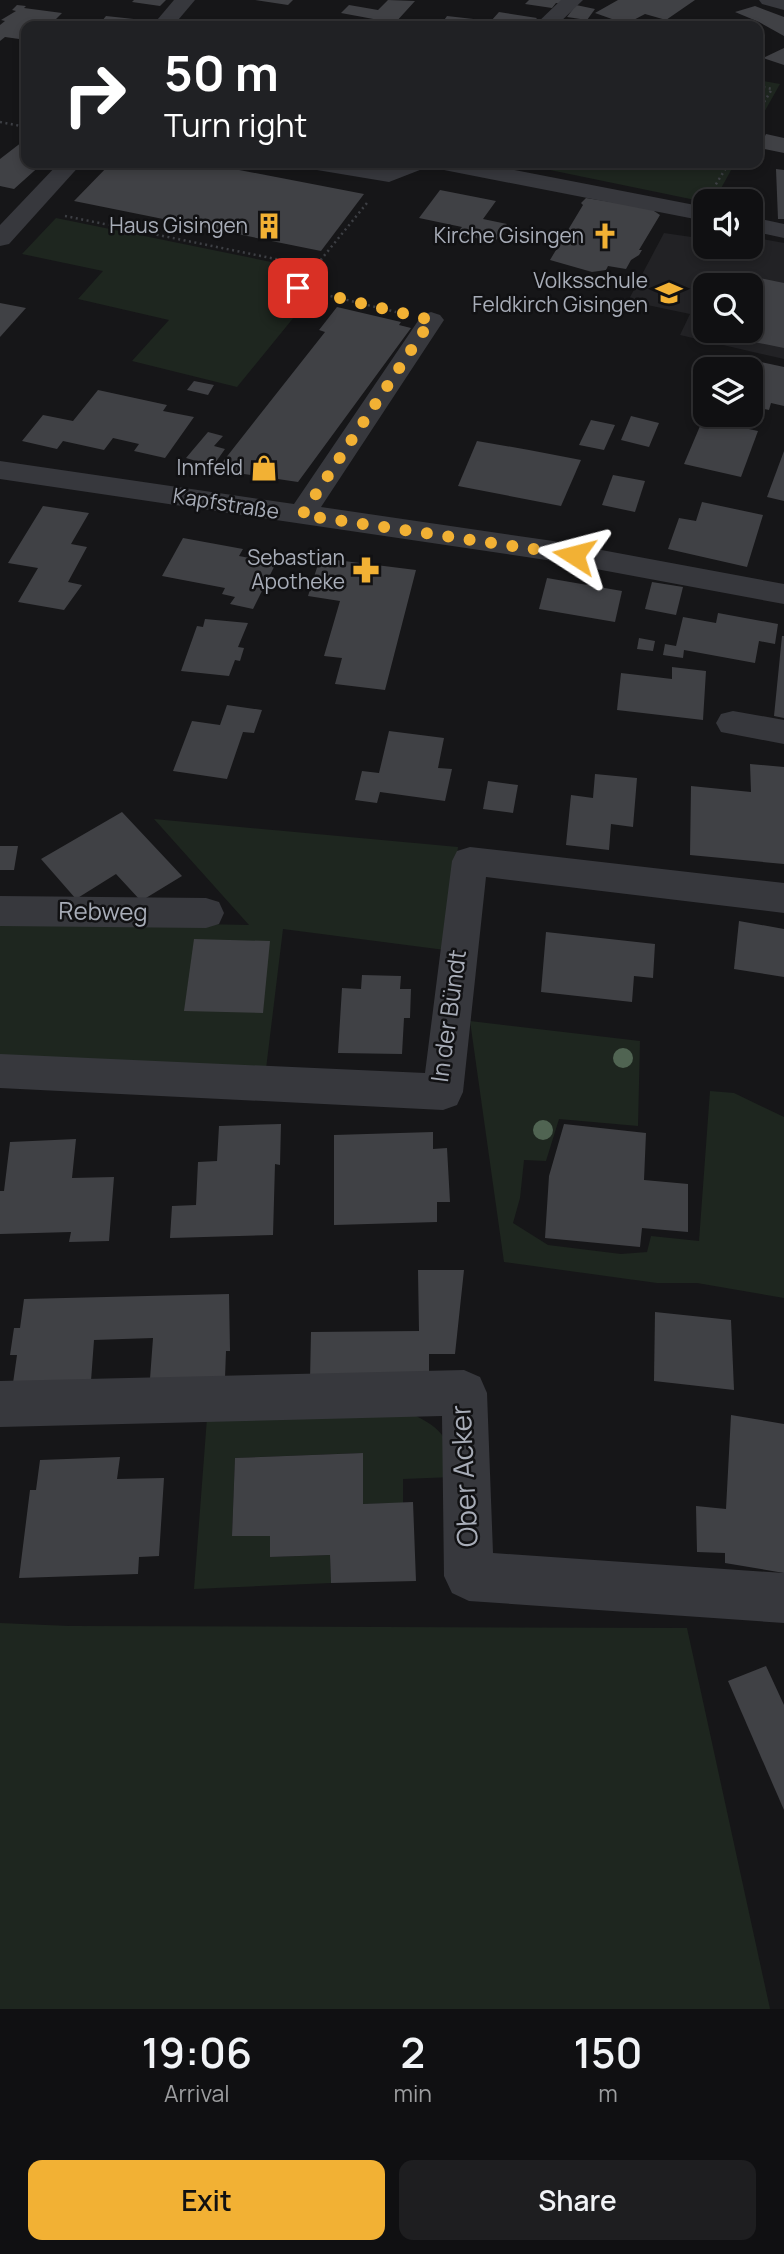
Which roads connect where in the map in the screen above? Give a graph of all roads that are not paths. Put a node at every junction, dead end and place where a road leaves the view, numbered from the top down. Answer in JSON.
{"nodes":[{"id":1,"x":185,"y":0,"type":"edge"},
{"id":2,"x":573,"y":0,"type":"edge"},
{"id":3,"x":769,"y":0,"type":"edge"},
{"id":4,"x":784,"y":4,"type":"edge"},
{"id":5,"x":166,"y":21,"type":"edge"},
{"id":6,"x":550,"y":21,"type":"edge"},
{"id":7,"x":66,"y":168,"type":"edge"},
{"id":8,"x":347,"y":168,"type":"edge"},
{"id":9,"x":405,"y":168,"type":"edge"},
{"id":10,"x":470,"y":168,"type":"edge"},
{"id":11,"x":0,"y":202,"type":"edge"},
{"id":12,"x":29,"y":209,"type":"junction"},
{"id":13,"x":693,"y":212,"type":"edge"},
{"id":14,"x":763,"y":227,"type":"edge"},
{"id":15,"x":784,"y":231,"type":"edge"},
{"id":16,"x":0,"y":239,"type":"edge"},
{"id":17,"x":431,"y":320,"type":"road end"},
{"id":18,"x":0,"y":470,"type":"edge"},
{"id":19,"x":302,"y":515,"type":"junction"},
{"id":20,"x":784,"y":594,"type":"edge"},
{"id":21,"x":733,"y":723,"type":"dead end"},
{"id":22,"x":784,"y":732,"type":"edge"},
{"id":23,"x":784,"y":898,"type":"edge"},
{"id":24,"x":0,"y":911,"type":"edge"},
{"id":25,"x":206,"y":913,"type":"dead end"},
{"id":26,"x":0,"y":1071,"type":"edge"},
{"id":27,"x":0,"y":1404,"type":"edge"},
{"id":28,"x":784,"y":1598,"type":"edge"}],
"edges":[{"from":1,"to":5,"type":"street"},
{"from":2,"to":6,"type":"street"},
{"from":3,"to":4,"type":"street"},
{"from":7,"to":12,"type":"street"},
{"from":8,"to":9,"type":"street"},
{"from":10,"to":13,"type":"street"},
{"from":11,"to":12,"type":"street"},
{"from":12,"to":16,"type":"street"},
{"from":14,"to":15,"type":"street"},
{"from":17,"to":19,"type":"street"},
{"from":18,"to":19,"type":"street","name":"Kapfstraße"},
{"from":19,"to":20,"type":"street","name":"Kapfstraße"},
{"from":21,"to":22,"type":"street"},
{"from":23,"to":26,"type":"street","name":"In der Bündt"},
{"from":24,"to":25,"type":"street","name":"Rebweg"},
{"from":27,"to":28,"type":"street","name":"Ober Acker"}]}
